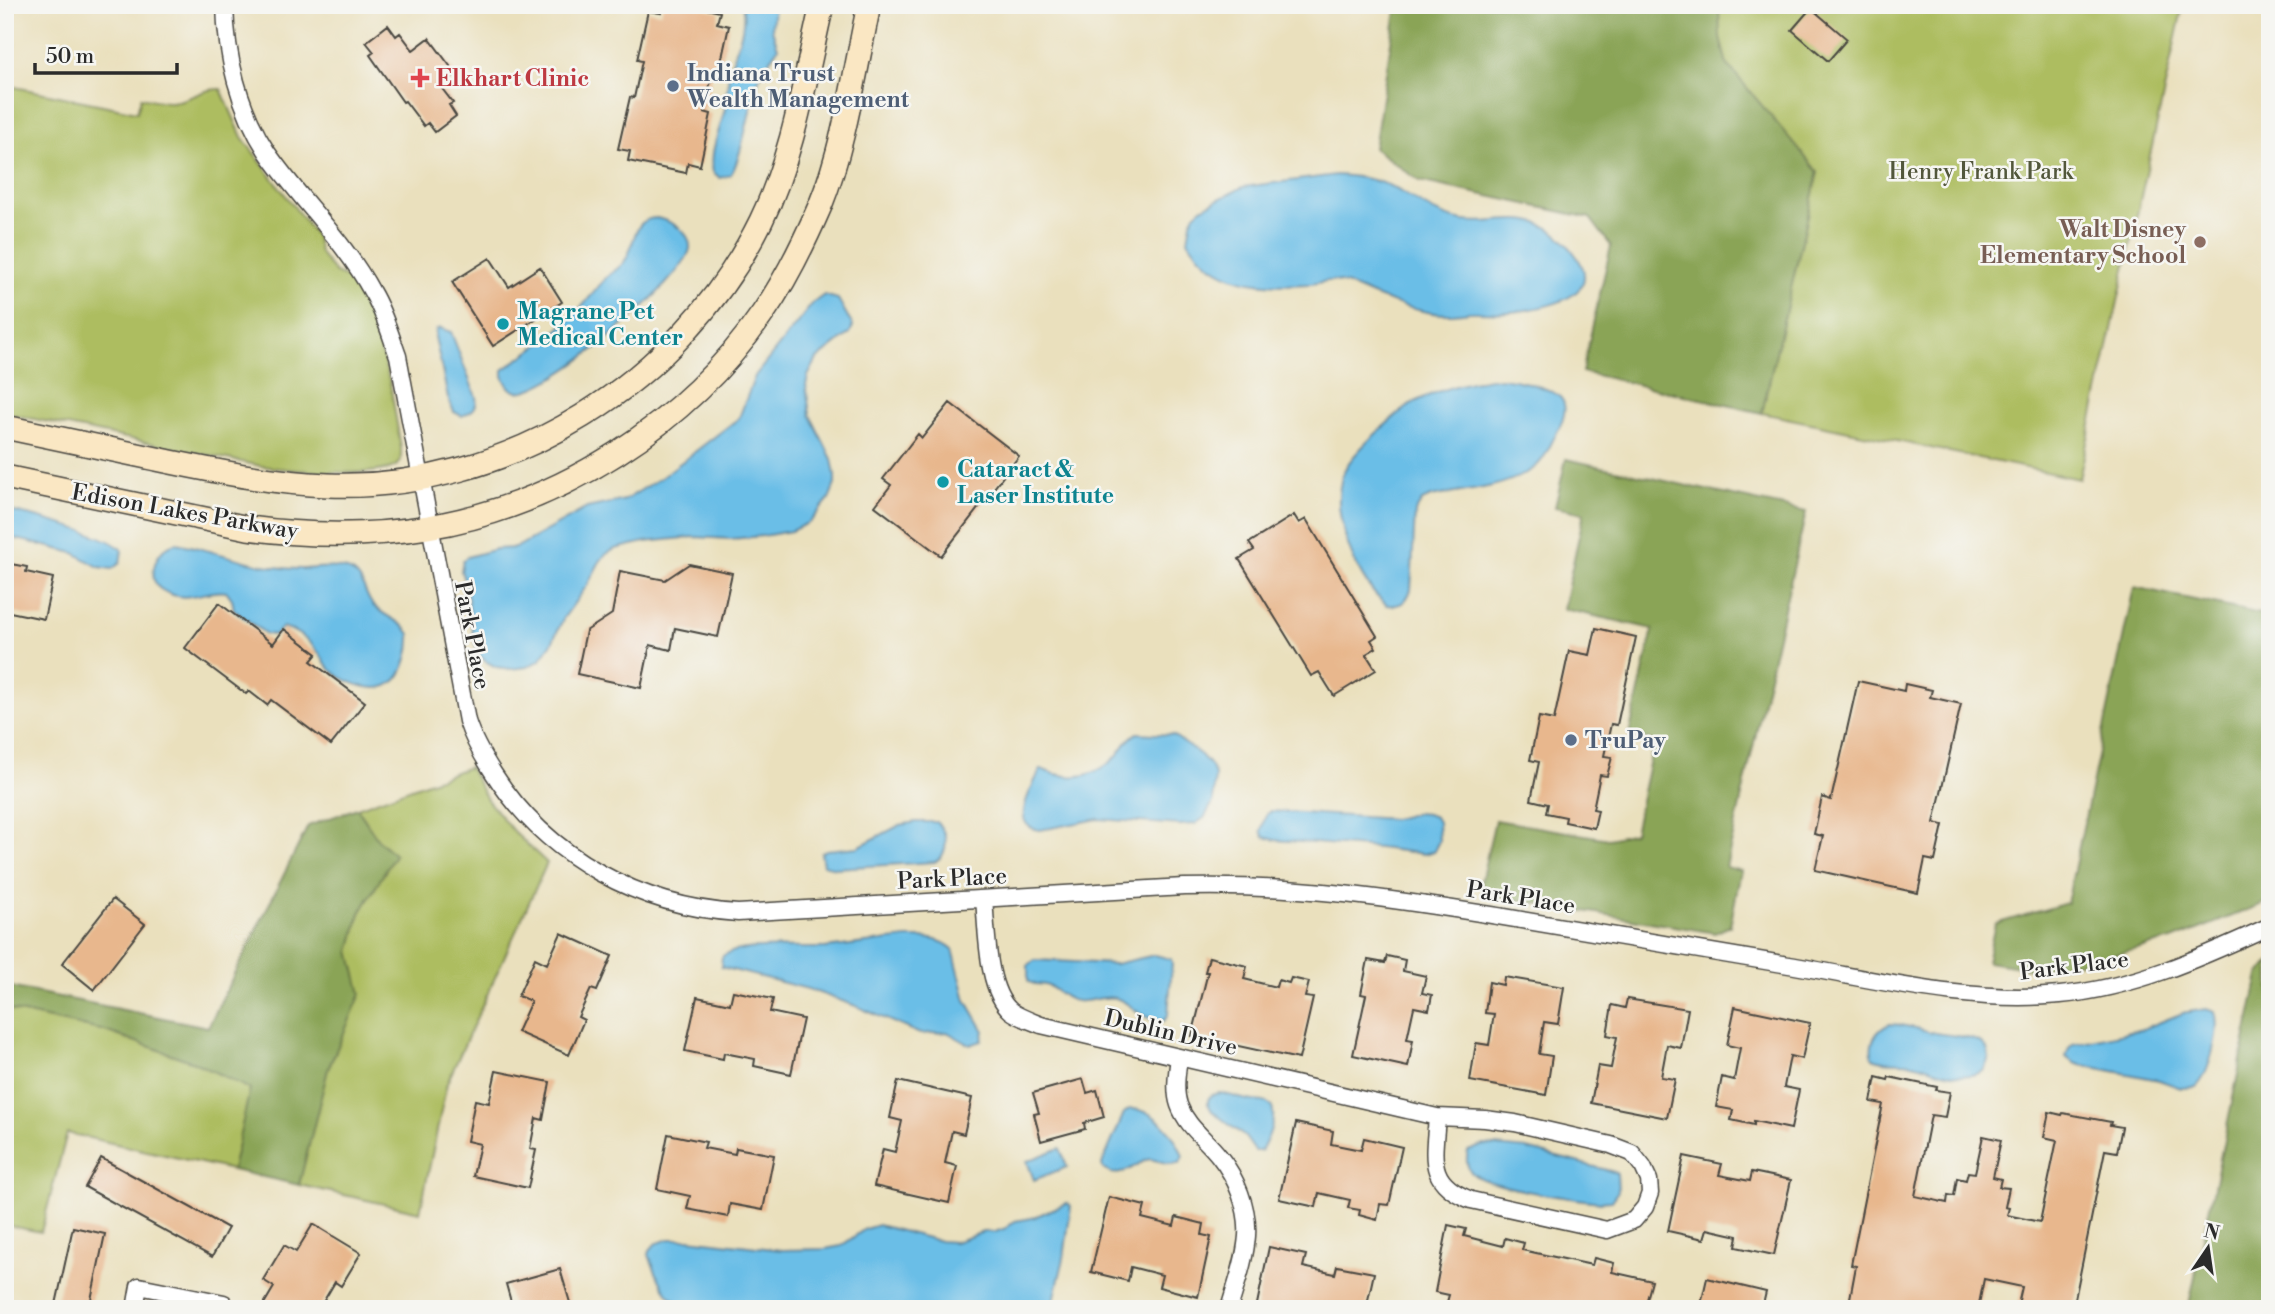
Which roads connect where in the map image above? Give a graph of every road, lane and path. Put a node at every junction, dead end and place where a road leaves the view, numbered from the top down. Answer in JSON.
{"nodes":[{"id":1,"x":225,"y":5,"type":"edge"},
{"id":2,"x":822,"y":5,"type":"edge"},
{"id":3,"x":869,"y":5,"type":"edge"},
{"id":4,"x":5,"y":427,"type":"edge"},
{"id":5,"x":5,"y":477,"type":"edge"},
{"id":6,"x":421,"y":478,"type":"junction"},
{"id":7,"x":429,"y":526,"type":"junction"},
{"id":8,"x":984,"y":899,"type":"junction"},
{"id":9,"x":2270,"y":926,"type":"edge"},
{"id":10,"x":1179,"y":1057,"type":"junction"},
{"id":11,"x":1437,"y":1117,"type":"junction"},
{"id":12,"x":224,"y":1303,"type":"dead end"},
{"id":13,"x":135,"y":1309,"type":"edge"},
{"id":14,"x":1228,"y":1309,"type":"edge"}],
"edges":[{"from":1,"to":6,"type":"street","name":"Park Place"},
{"from":2,"to":6,"type":"street","name":"Edison Lakes Parkway"},
{"from":3,"to":7,"type":"street","name":"Edison Lakes Parkway"},
{"from":4,"to":6,"type":"street","name":"Edison Lakes Parkway"},
{"from":5,"to":7,"type":"street","name":"Edison Lakes Parkway"},
{"from":6,"to":7,"type":"street","name":"Park Place"},
{"from":7,"to":8,"type":"street","name":"Park Place"},
{"from":8,"to":9,"type":"street","name":"Park Place"},
{"from":8,"to":10,"type":"street","name":"Dublin Drive"},
{"from":10,"to":11,"type":"street","name":"Dublin Drive"},
{"from":10,"to":14,"type":"street"},
{"from":11,"to":11,"type":"street","name":"Dublin Drive"},
{"from":12,"to":13,"type":"street"}]}
